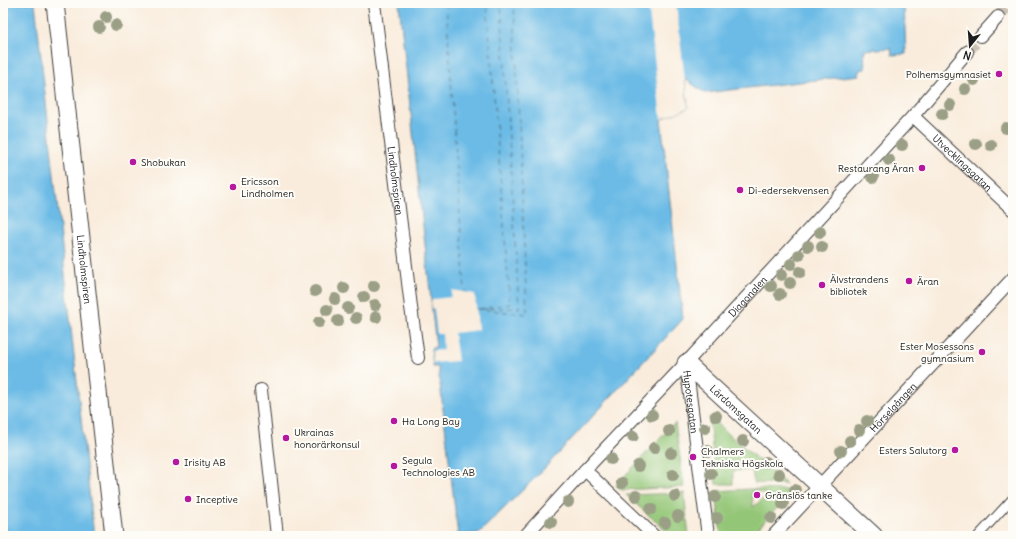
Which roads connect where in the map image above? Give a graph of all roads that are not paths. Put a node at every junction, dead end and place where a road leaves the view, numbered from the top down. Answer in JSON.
{"nodes":[{"id":1,"x":55,"y":3,"type":"edge"},
{"id":2,"x":374,"y":3,"type":"edge"},
{"id":3,"x":998,"y":17,"type":"tunnel mouth"},
{"id":4,"x":981,"y":36,"type":"tunnel mouth"},
{"id":5,"x":967,"y":52,"type":"tunnel mouth"},
{"id":6,"x":912,"y":116,"type":"junction"},
{"id":7,"x":1013,"y":210,"type":"edge"},
{"id":8,"x":1013,"y":278,"type":"edge"},
{"id":9,"x":418,"y":358,"type":"dead end"},
{"id":10,"x":686,"y":363,"type":"junction"},
{"id":11,"x":261,"y":390,"type":"dead end"},
{"id":12,"x":585,"y":470,"type":"junction"},
{"id":13,"x":820,"y":486,"type":"junction"},
{"id":14,"x":1013,"y":498,"type":"edge"},
{"id":15,"x":114,"y":536,"type":"edge"},
{"id":16,"x":277,"y":536,"type":"edge"},
{"id":17,"x":525,"y":536,"type":"edge"},
{"id":18,"x":654,"y":536,"type":"edge"},
{"id":19,"x":708,"y":536,"type":"edge"},
{"id":20,"x":773,"y":536,"type":"edge"},
{"id":21,"x":874,"y":536,"type":"edge"},
{"id":22,"x":978,"y":536,"type":"edge"}],
"edges":[{"from":1,"to":15,"type":"street","name":"Lindholmspiren"},
{"from":2,"to":9,"type":"street","name":"Lindholmspiren"},
{"from":3,"to":4,"type":"street"},
{"from":5,"to":6,"type":"street","name":"Diagonalen"},
{"from":6,"to":7,"type":"street","name":"Utvecklingsgatan"},
{"from":6,"to":10,"type":"street","name":"Diagonalen"},
{"from":8,"to":13,"type":"street","name":"Hörselgången"},
{"from":10,"to":12,"type":"street","name":"Diagonalen"},
{"from":10,"to":13,"type":"street","name":"Lärdomsgatan"},
{"from":10,"to":19,"type":"street","name":"Hypotesgatan"},
{"from":11,"to":16,"type":"street"},
{"from":12,"to":17,"type":"street","name":"Diagonalen"},
{"from":12,"to":18,"type":"street"},
{"from":13,"to":20,"type":"street","name":"Hörselgången"},
{"from":13,"to":21,"type":"street","name":"Lärdomsgatan"},
{"from":14,"to":22,"type":"lane"}]}
